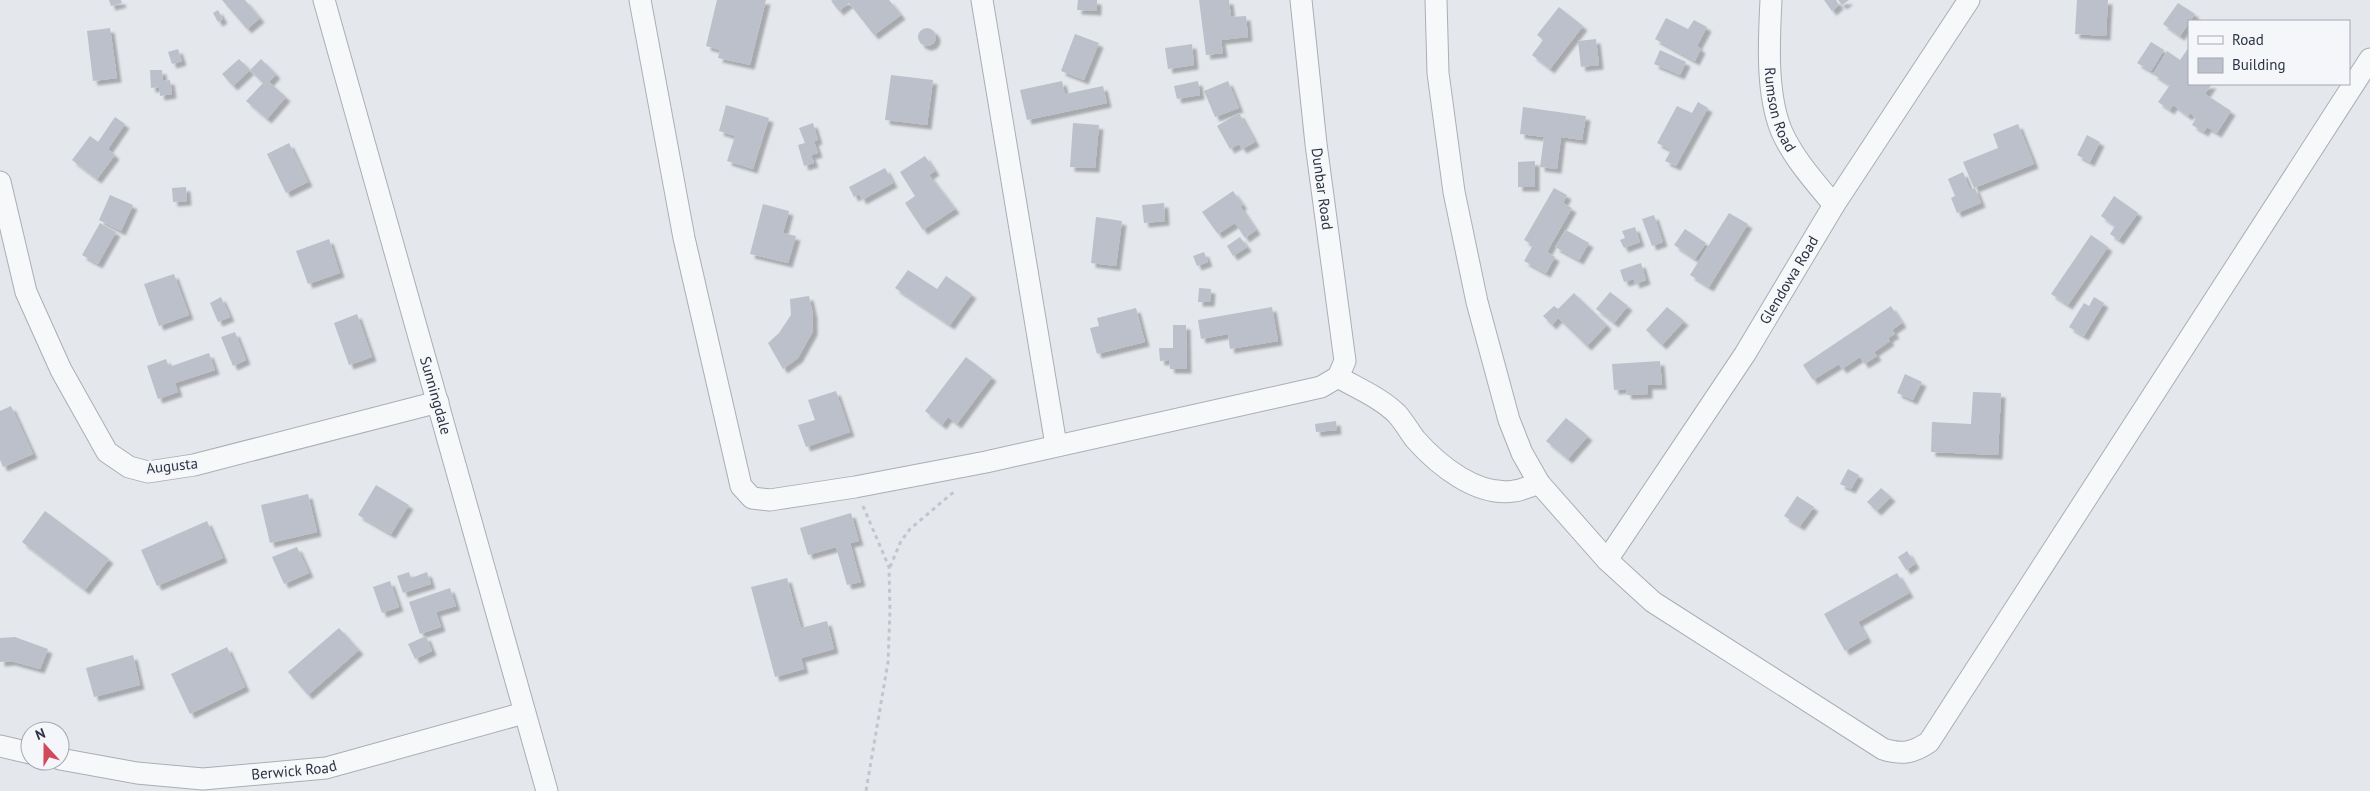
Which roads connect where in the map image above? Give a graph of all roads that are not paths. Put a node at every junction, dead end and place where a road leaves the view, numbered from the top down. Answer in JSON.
{"nodes":[{"id":1,"x":324,"y":0,"type":"edge"},
{"id":2,"x":640,"y":0,"type":"edge"},
{"id":3,"x":982,"y":0,"type":"edge"},
{"id":4,"x":1301,"y":0,"type":"edge"},
{"id":5,"x":1436,"y":0,"type":"edge"},
{"id":6,"x":1771,"y":0,"type":"edge"},
{"id":7,"x":1969,"y":0,"type":"edge"},
{"id":8,"x":2370,"y":58,"type":"edge"},
{"id":9,"x":0,"y":182,"type":"edge"},
{"id":10,"x":1834,"y":205,"type":"junction"},
{"id":11,"x":1338,"y":377,"type":"junction"},
{"id":12,"x":438,"y":402,"type":"junction"},
{"id":13,"x":1056,"y":446,"type":"junction"},
{"id":14,"x":1539,"y":483,"type":"junction"},
{"id":15,"x":1607,"y":560,"type":"junction"},
{"id":16,"x":524,"y":713,"type":"junction"},
{"id":17,"x":0,"y":746,"type":"edge"},
{"id":18,"x":20,"y":750,"type":"edge"},
{"id":19,"x":70,"y":761,"type":"edge"},
{"id":20,"x":547,"y":791,"type":"edge"}],
"edges":[{"from":1,"to":12,"type":"street","name":"Sunningdale"},
{"from":2,"to":13,"type":"street"},
{"from":3,"to":13,"type":"street"},
{"from":4,"to":11,"type":"street","name":"Dunbar Road"},
{"from":5,"to":14,"type":"street"},
{"from":6,"to":10,"type":"street","name":"Rumson Road"},
{"from":7,"to":10,"type":"street","name":"Glendowa Road"},
{"from":8,"to":15,"type":"street"},
{"from":9,"to":12,"type":"street","name":"Augusta"},
{"from":10,"to":15,"type":"street","name":"Glendowa Road"},
{"from":11,"to":13,"type":"street"},
{"from":11,"to":14,"type":"street"},
{"from":12,"to":16,"type":"street","name":"Sunningdale"},
{"from":14,"to":15,"type":"street"},
{"from":16,"to":19,"type":"street","name":"Berwick Road"},
{"from":16,"to":20,"type":"street","name":"Sunningdale"},
{"from":17,"to":18,"type":"street"}]}
